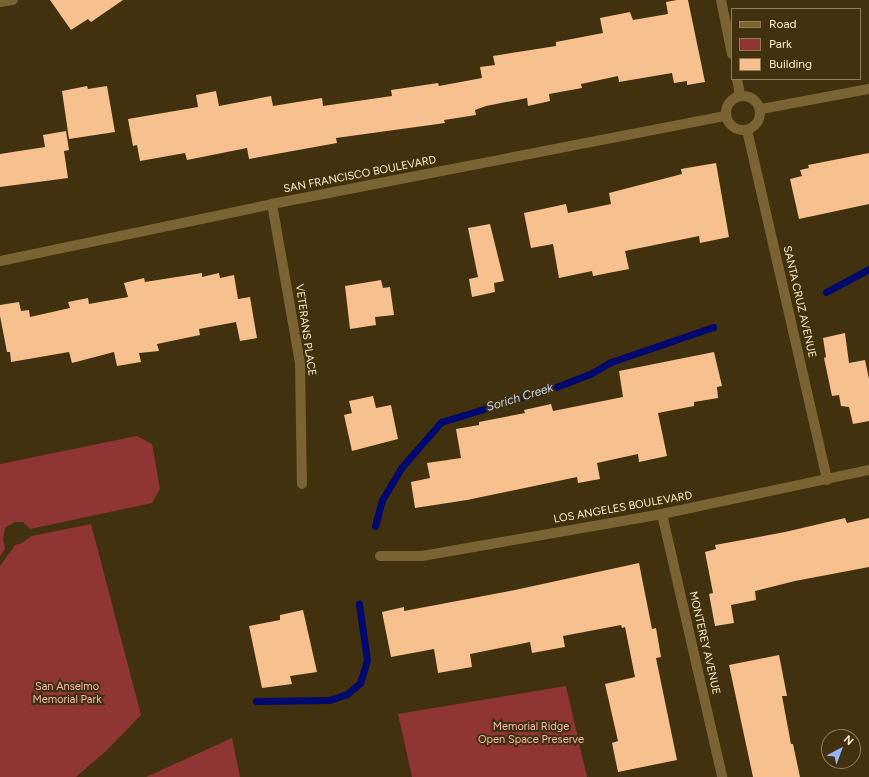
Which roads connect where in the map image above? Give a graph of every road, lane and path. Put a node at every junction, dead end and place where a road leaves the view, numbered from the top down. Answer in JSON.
{"nodes":[{"id":1,"x":13,"y":0,"type":"edge"},
{"id":2,"x":721,"y":0,"type":"edge"},
{"id":3,"x":0,"y":2,"type":"edge"},
{"id":4,"x":731,"y":49,"type":"edge"},
{"id":5,"x":737,"y":80,"type":"edge"},
{"id":6,"x":869,"y":89,"type":"edge"},
{"id":7,"x":740,"y":95,"type":"junction"},
{"id":8,"x":761,"y":109,"type":"junction"},
{"id":9,"x":726,"y":116,"type":"junction"},
{"id":10,"x":747,"y":130,"type":"junction"},
{"id":11,"x":272,"y":204,"type":"junction"},
{"id":12,"x":0,"y":261,"type":"edge"},
{"id":13,"x":869,"y":470,"type":"edge"},
{"id":14,"x":827,"y":480,"type":"junction"},
{"id":15,"x":302,"y":484,"type":"dead end"},
{"id":16,"x":662,"y":514,"type":"junction"},
{"id":17,"x":380,"y":556,"type":"dead end"},
{"id":18,"x":722,"y":777,"type":"edge"}],
"edges":[{"from":1,"to":3,"type":"street"},
{"from":2,"to":4,"type":"street"},
{"from":5,"to":7,"type":"street"},
{"from":6,"to":8,"type":"street"},
{"from":7,"to":8,"type":"street"},
{"from":7,"to":9,"type":"street"},
{"from":8,"to":10,"type":"street"},
{"from":9,"to":10,"type":"street"},
{"from":9,"to":11,"type":"street","name":"SAN FRANCISCO BOULEVARD"},
{"from":10,"to":14,"type":"street","name":"SANTA CRUZ AVENUE"},
{"from":11,"to":12,"type":"street","name":"SAN FRANCISCO BOULEVARD"},
{"from":11,"to":15,"type":"street","name":"VETERANS PLACE"},
{"from":13,"to":14,"type":"street","name":"LOS ANGELES BOULEVARD"},
{"from":14,"to":16,"type":"street","name":"LOS ANGELES BOULEVARD"},
{"from":16,"to":17,"type":"street","name":"LOS ANGELES BOULEVARD"},
{"from":16,"to":18,"type":"street","name":"MONTEREY AVENUE"}]}
